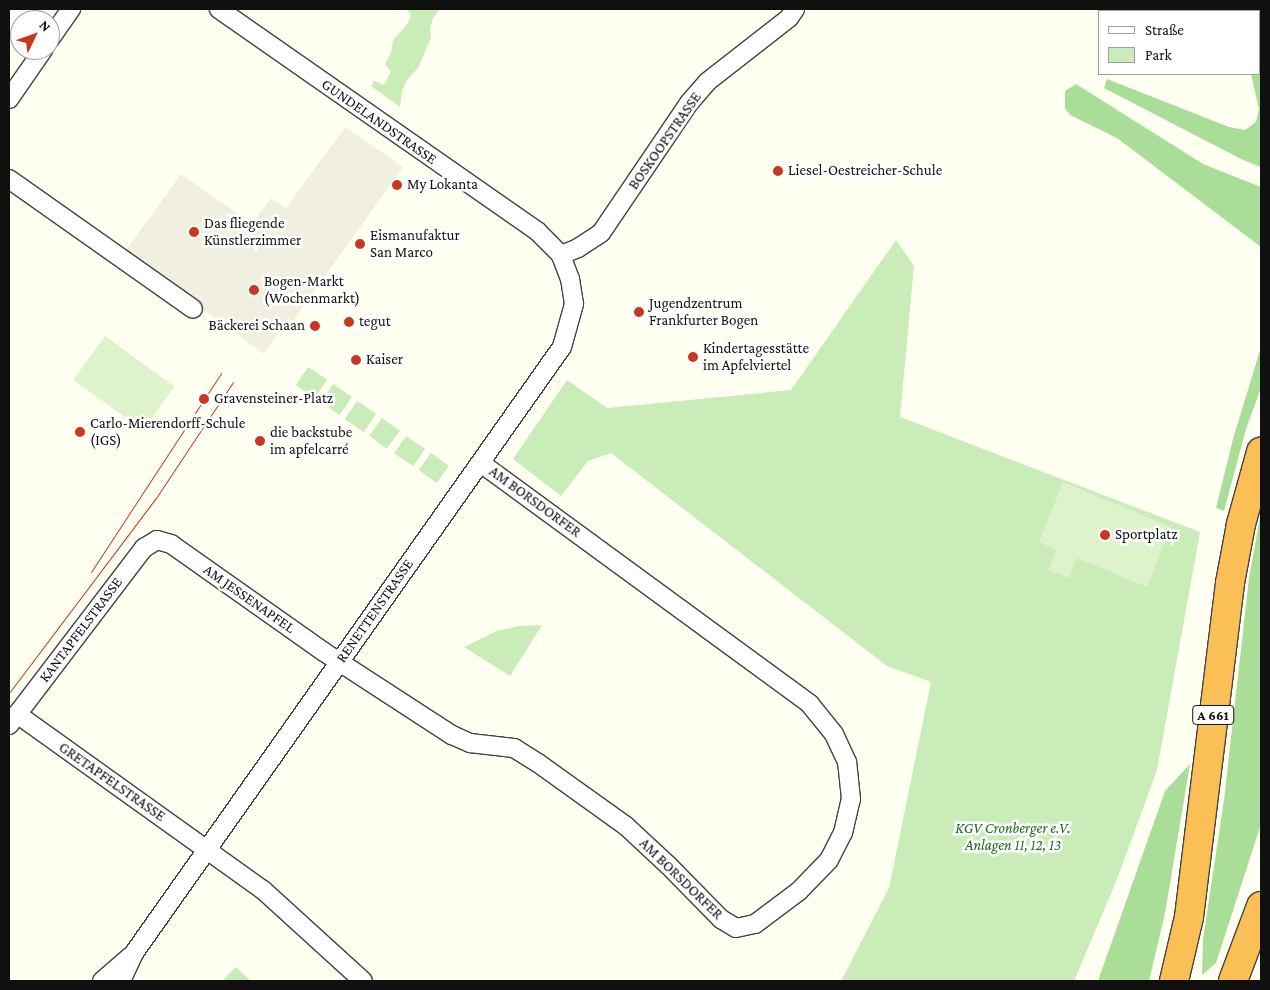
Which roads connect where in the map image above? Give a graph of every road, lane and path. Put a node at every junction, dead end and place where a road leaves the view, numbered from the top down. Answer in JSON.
{"nodes":[{"id":1,"x":71,"y":9,"type":"edge"},
{"id":2,"x":219,"y":9,"type":"edge"},
{"id":3,"x":795,"y":9,"type":"edge"},
{"id":4,"x":60,"y":25,"type":"edge"},
{"id":5,"x":36,"y":60,"type":"edge"},
{"id":6,"x":9,"y":99,"type":"edge"},
{"id":7,"x":9,"y":178,"type":"edge"},
{"id":8,"x":560,"y":255,"type":"junction"},
{"id":9,"x":193,"y":309,"type":"dead end"},
{"id":10,"x":1261,"y":452,"type":"edge"},
{"id":11,"x":481,"y":463,"type":"junction"},
{"id":12,"x":157,"y":540,"type":"joint"},
{"id":13,"x":339,"y":662,"type":"junction"},
{"id":14,"x":13,"y":720,"type":"edge"},
{"id":15,"x":207,"y":850,"type":"junction"},
{"id":16,"x":1261,"y":906,"type":"edge"},
{"id":17,"x":134,"y":954,"type":"junction"},
{"id":18,"x":102,"y":981,"type":"edge"},
{"id":19,"x":121,"y":981,"type":"edge"},
{"id":20,"x":363,"y":981,"type":"edge"},
{"id":21,"x":1174,"y":981,"type":"edge"},
{"id":22,"x":1233,"y":981,"type":"edge"}],
"edges":[{"from":1,"to":4,"type":"street"},
{"from":2,"to":8,"type":"street","name":"GUNDELANDSTRASSE"},
{"from":3,"to":8,"type":"street","name":"BOSKOOPSTRASSE"},
{"from":5,"to":6,"type":"street"},
{"from":7,"to":9,"type":"street"},
{"from":8,"to":11,"type":"street","name":"RENETTENSTRASSE"},
{"from":10,"to":21,"type":"highway","number":"A 661"},
{"from":11,"to":13,"type":"street","name":"RENETTENSTRASSE"},
{"from":11,"to":13,"type":"street","name":"AM BORSDORFER"},
{"from":12,"to":13,"type":"street","name":"AM JESSENAPFEL"},
{"from":12,"to":14,"type":"street","name":"KANTAPFELSTRASSE"},
{"from":13,"to":15,"type":"street","name":"RENETTENSTRASSE"},
{"from":14,"to":15,"type":"street","name":"GRETAPFELSTRASSE"},
{"from":15,"to":17,"type":"street","name":"RENETTENSTRASSE"},
{"from":15,"to":20,"type":"street","name":"GRETAPFELSTRASSE"},
{"from":16,"to":22,"type":"highway"},
{"from":17,"to":18,"type":"street","name":"RENETTENSTRASSE"},
{"from":17,"to":19,"type":"street","name":"RENETTENSTRASSE"}]}
